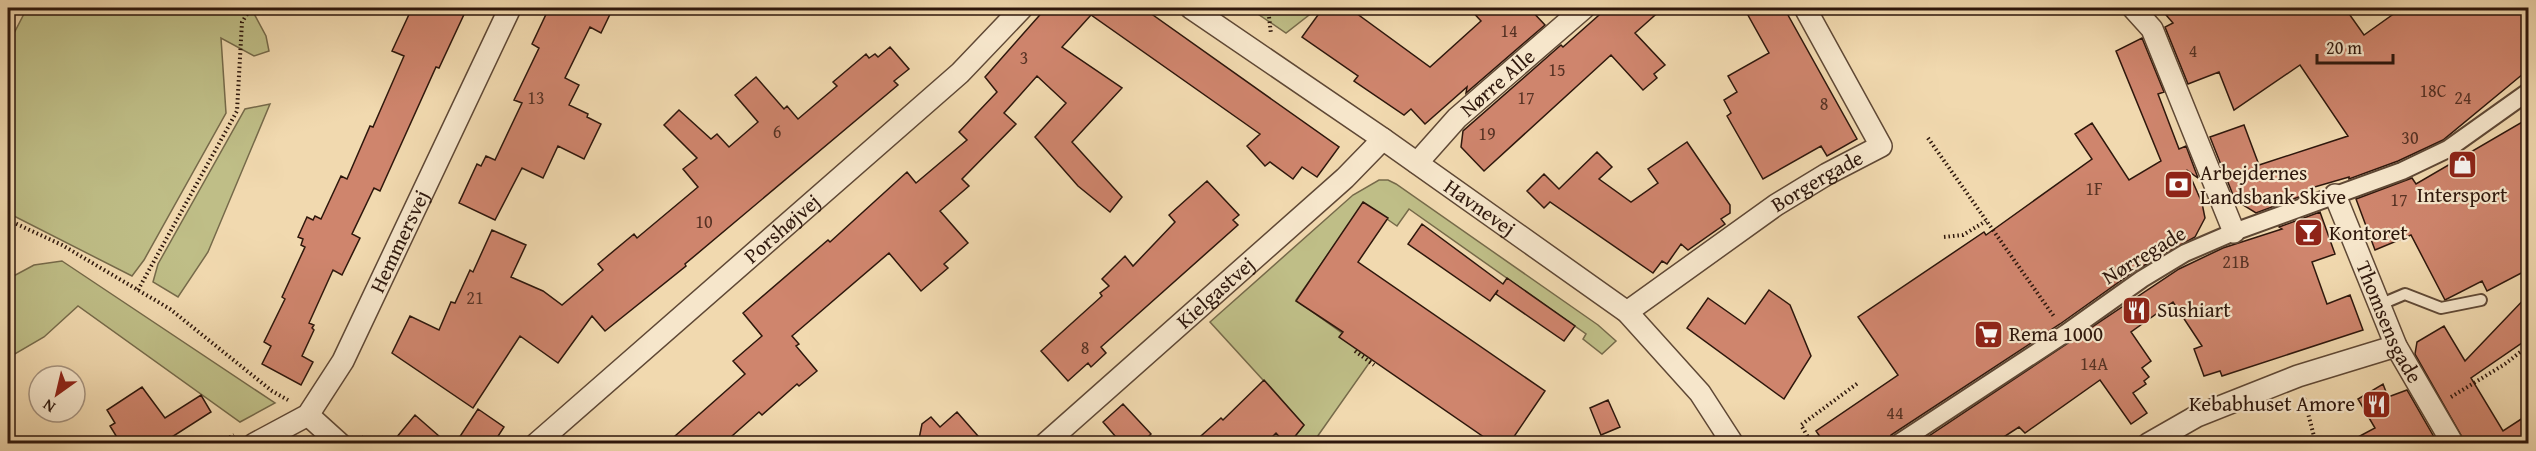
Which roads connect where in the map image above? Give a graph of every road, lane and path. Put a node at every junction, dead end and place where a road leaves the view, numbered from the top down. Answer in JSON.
{"nodes":[{"id":1,"x":15,"y":8,"type":"edge"},
{"id":2,"x":251,"y":8,"type":"edge"},
{"id":3,"x":510,"y":8,"type":"edge"},
{"id":4,"x":1022,"y":8,"type":"edge"},
{"id":5,"x":1191,"y":8,"type":"edge"},
{"id":6,"x":1584,"y":8,"type":"edge"},
{"id":7,"x":1805,"y":8,"type":"edge"},
{"id":8,"x":2133,"y":8,"type":"edge"},
{"id":9,"x":8,"y":27,"type":"edge"},
{"id":10,"x":2529,"y":92,"type":"edge"},
{"id":11,"x":1928,"y":138,"type":"dead end"},
{"id":12,"x":1383,"y":139,"type":"junction"},
{"id":13,"x":1418,"y":163,"type":"junction"},
{"id":14,"x":2335,"y":195,"type":"junction"},
{"id":15,"x":8,"y":220,"type":"edge"},
{"id":16,"x":1986,"y":221,"type":"junction"},
{"id":17,"x":2234,"y":232,"type":"junction"},
{"id":18,"x":1944,"y":237,"type":"dead end"},
{"id":19,"x":138,"y":290,"type":"junction"},
{"id":20,"x":2481,"y":300,"type":"dead end"},
{"id":21,"x":2379,"y":305,"type":"junction"},
{"id":22,"x":1627,"y":312,"type":"junction"},
{"id":23,"x":2066,"y":333,"type":"junction"},
{"id":24,"x":2396,"y":346,"type":"junction"},
{"id":25,"x":2529,"y":346,"type":"edge"},
{"id":26,"x":1354,"y":351,"type":"dead end"},
{"id":27,"x":1374,"y":365,"type":"dead end"},
{"id":28,"x":2298,"y":376,"type":"junction"},
{"id":29,"x":1858,"y":383,"type":"dead end"},
{"id":30,"x":2432,"y":408,"type":"junction"},
{"id":31,"x":308,"y":415,"type":"junction"},
{"id":32,"x":254,"y":444,"type":"edge"},
{"id":33,"x":340,"y":444,"type":"edge"},
{"id":34,"x":536,"y":444,"type":"edge"},
{"id":35,"x":1045,"y":444,"type":"edge"},
{"id":36,"x":1733,"y":444,"type":"edge"},
{"id":37,"x":1812,"y":444,"type":"edge"},
{"id":38,"x":1897,"y":444,"type":"edge"},
{"id":39,"x":2148,"y":444,"type":"edge"},
{"id":40,"x":2316,"y":444,"type":"edge"},
{"id":41,"x":2453,"y":444,"type":"edge"}],
"edges":[{"from":1,"to":9,"type":"path"},
{"from":2,"to":19,"type":"path"},
{"from":3,"to":31,"type":"street","name":"Hemmersvej"},
{"from":4,"to":34,"type":"street","name":"Porshøjvej"},
{"from":5,"to":12,"type":"street","name":"Havnevej"},
{"from":6,"to":13,"type":"street","name":"Nørre Alle"},
{"from":7,"to":22,"type":"street","name":"Borgergade"},
{"from":8,"to":17,"type":"street"},
{"from":10,"to":14,"type":"street","name":"Nørregade"},
{"from":11,"to":16,"type":"path"},
{"from":12,"to":13,"type":"street","name":"Havnevej"},
{"from":12,"to":35,"type":"street","name":"Kielgastvej"},
{"from":13,"to":22,"type":"street","name":"Havnevej"},
{"from":14,"to":17,"type":"street","name":"Nørregade"},
{"from":14,"to":21,"type":"street","name":"Thomsensgade"},
{"from":15,"to":19,"type":"path"},
{"from":16,"to":18,"type":"path"},
{"from":16,"to":23,"type":"path"},
{"from":17,"to":23,"type":"street","name":"Nørregade"},
{"from":19,"to":31,"type":"path"},
{"from":20,"to":21,"type":"lane"},
{"from":21,"to":24,"type":"street","name":"Thomsensgade"},
{"from":22,"to":36,"type":"street","name":"Havnevej"},
{"from":23,"to":38,"type":"street","name":"Nørregade"},
{"from":24,"to":28,"type":"street"},
{"from":24,"to":30,"type":"street","name":"Thomsensgade"},
{"from":25,"to":30,"type":"path"},
{"from":26,"to":27,"type":"path"},
{"from":28,"to":39,"type":"street"},
{"from":28,"to":40,"type":"path"},
{"from":29,"to":37,"type":"path"},
{"from":30,"to":41,"type":"street","name":"Thomsensgade"},
{"from":31,"to":32,"type":"street","name":"Hemmersvej"},
{"from":31,"to":33,"type":"street"}]}
